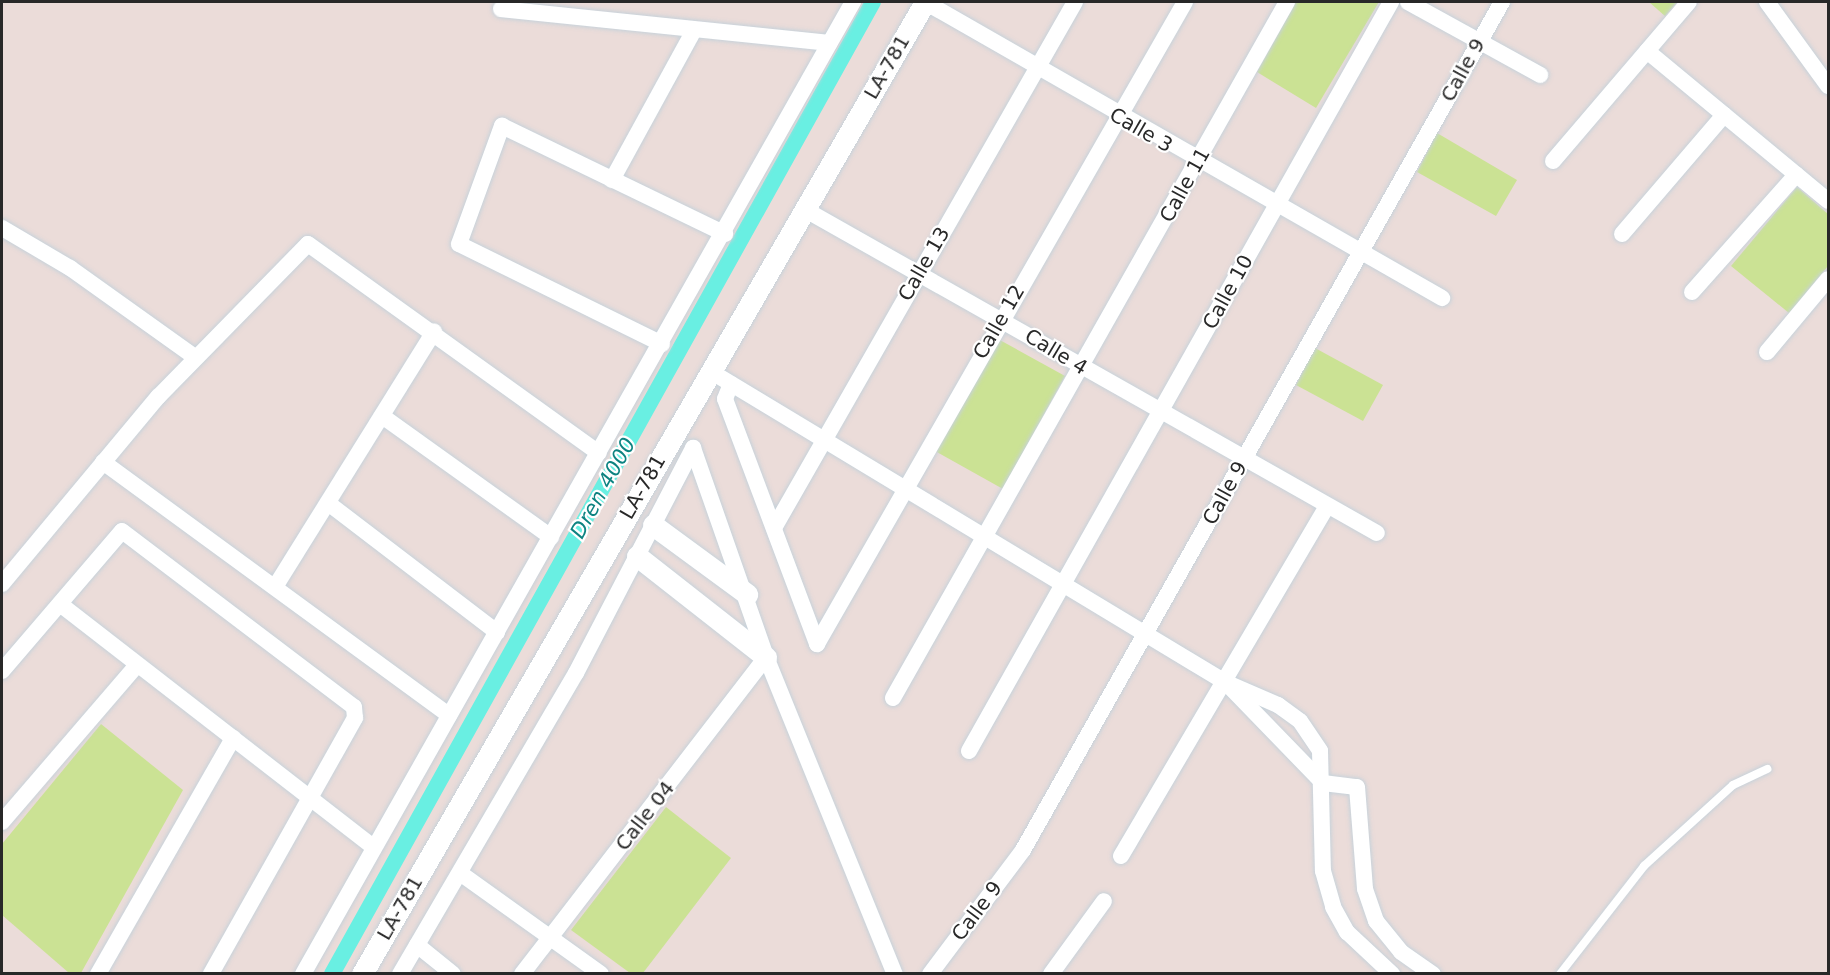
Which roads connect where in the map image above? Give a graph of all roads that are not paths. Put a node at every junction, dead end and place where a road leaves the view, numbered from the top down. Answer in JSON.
{"nodes":[{"id":1,"x":511,"y":2,"type":"edge"},
{"id":2,"x":853,"y":2,"type":"edge"},
{"id":3,"x":925,"y":2,"type":"edge"},
{"id":4,"x":1075,"y":2,"type":"edge"},
{"id":5,"x":1185,"y":2,"type":"edge"},
{"id":6,"x":1287,"y":2,"type":"edge"},
{"id":7,"x":1391,"y":2,"type":"edge"},
{"id":8,"x":1408,"y":2,"type":"edge"},
{"id":9,"x":1502,"y":2,"type":"edge"},
{"id":10,"x":1689,"y":2,"type":"edge"},
{"id":11,"x":1767,"y":2,"type":"edge"},
{"id":12,"x":694,"y":30,"type":"junction"},
{"id":13,"x":1479,"y":41,"type":"junction"},
{"id":14,"x":830,"y":43,"type":"junction"},
{"id":15,"x":1647,"y":51,"type":"junction"},
{"id":16,"x":1038,"y":69,"type":"junction"},
{"id":17,"x":1540,"y":75,"type":"dead end"},
{"id":18,"x":1828,"y":86,"type":"edge"},
{"id":19,"x":1724,"y":115,"type":"junction"},
{"id":20,"x":1118,"y":117,"type":"junction"},
{"id":21,"x":1198,"y":162,"type":"junction"},
{"id":22,"x":1553,"y":162,"type":"dead end"},
{"id":23,"x":1796,"y":175,"type":"junction"},
{"id":24,"x":612,"y":180,"type":"junction"},
{"id":25,"x":1828,"y":201,"type":"edge"},
{"id":26,"x":1276,"y":206,"type":"junction"},
{"id":27,"x":804,"y":209,"type":"junction"},
{"id":28,"x":2,"y":228,"type":"edge"},
{"id":29,"x":725,"y":234,"type":"junction"},
{"id":30,"x":1622,"y":234,"type":"dead end"},
{"id":31,"x":1361,"y":253,"type":"junction"},
{"id":32,"x":918,"y":273,"type":"junction"},
{"id":33,"x":1828,"y":279,"type":"edge"},
{"id":34,"x":1692,"y":292,"type":"dead end"},
{"id":35,"x":1442,"y":298,"type":"dead end"},
{"id":36,"x":1001,"y":318,"type":"junction"},
{"id":37,"x":434,"y":332,"type":"junction"},
{"id":38,"x":662,"y":344,"type":"junction"},
{"id":39,"x":1767,"y":352,"type":"dead end"},
{"id":40,"x":195,"y":357,"type":"junction"},
{"id":41,"x":1083,"y":368,"type":"junction"},
{"id":42,"x":710,"y":372,"type":"junction"},
{"id":43,"x":731,"y":384,"type":"junction"},
{"id":44,"x":1161,"y":411,"type":"junction"},
{"id":45,"x":382,"y":416,"type":"junction"},
{"id":46,"x":824,"y":439,"type":"junction"},
{"id":47,"x":599,"y":453,"type":"junction"},
{"id":48,"x":1244,"y":459,"type":"junction"},
{"id":49,"x":103,"y":462,"type":"junction"},
{"id":50,"x":907,"y":486,"type":"junction"},
{"id":51,"x":328,"y":503,"type":"junction"},
{"id":52,"x":1327,"y":506,"type":"junction"},
{"id":53,"x":653,"y":525,"type":"junction"},
{"id":54,"x":774,"y":528,"type":"junction"},
{"id":55,"x":1377,"y":533,"type":"dead end"},
{"id":56,"x":986,"y":534,"type":"junction"},
{"id":57,"x":551,"y":537,"type":"junction"},
{"id":58,"x":637,"y":556,"type":"junction"},
{"id":59,"x":1065,"y":583,"type":"junction"},
{"id":60,"x":2,"y":584,"type":"edge"},
{"id":61,"x":275,"y":587,"type":"junction"},
{"id":62,"x":747,"y":594,"type":"junction"},
{"id":63,"x":60,"y":604,"type":"junction"},
{"id":64,"x":496,"y":632,"type":"junction"},
{"id":65,"x":1147,"y":632,"type":"junction"},
{"id":66,"x":766,"y":657,"type":"junction"},
{"id":67,"x":137,"y":664,"type":"junction"},
{"id":68,"x":2,"y":671,"type":"edge"},
{"id":69,"x":1225,"y":682,"type":"junction"},
{"id":70,"x":893,"y":698,"type":"dead end"},
{"id":71,"x":449,"y":715,"type":"junction"},
{"id":72,"x":233,"y":738,"type":"junction"},
{"id":73,"x":969,"y":752,"type":"dead end"},
{"id":74,"x":1768,"y":769,"type":"dead end"},
{"id":75,"x":1323,"y":783,"type":"junction"},
{"id":76,"x":309,"y":798,"type":"junction"},
{"id":77,"x":2,"y":822,"type":"edge"},
{"id":78,"x":372,"y":846,"type":"junction"},
{"id":79,"x":1121,"y":856,"type":"dead end"},
{"id":80,"x":460,"y":873,"type":"junction"},
{"id":81,"x":1104,"y":901,"type":"dead end"},
{"id":82,"x":551,"y":937,"type":"junction"},
{"id":83,"x":417,"y":945,"type":"junction"},
{"id":84,"x":98,"y":974,"type":"edge"},
{"id":85,"x":211,"y":974,"type":"edge"},
{"id":86,"x":303,"y":974,"type":"edge"},
{"id":87,"x":362,"y":974,"type":"edge"},
{"id":88,"x":400,"y":974,"type":"edge"},
{"id":89,"x":453,"y":974,"type":"edge"},
{"id":90,"x":522,"y":974,"type":"edge"},
{"id":91,"x":601,"y":974,"type":"edge"},
{"id":92,"x":895,"y":974,"type":"edge"},
{"id":93,"x":930,"y":974,"type":"edge"},
{"id":94,"x":1050,"y":974,"type":"edge"},
{"id":95,"x":1392,"y":974,"type":"edge"},
{"id":96,"x":1433,"y":974,"type":"edge"},
{"id":97,"x":1560,"y":974,"type":"edge"}],
"edges":[{"from":1,"to":12,"type":"street"},
{"from":2,"to":14,"type":"street"},
{"from":3,"to":16,"type":"street","name":"Calle 3"},
{"from":3,"to":27,"type":"street","name":"LA-781","number":"LA-781"},
{"from":4,"to":16,"type":"street","name":"Calle 13"},
{"from":5,"to":20,"type":"street","name":"Calle 12"},
{"from":6,"to":21,"type":"street","name":"Calle 11"},
{"from":7,"to":26,"type":"street","name":"Calle 10"},
{"from":8,"to":13,"type":"street"},
{"from":9,"to":13,"type":"street","name":"Calle 9"},
{"from":10,"to":15,"type":"street"},
{"from":11,"to":18,"type":"street"},
{"from":12,"to":14,"type":"street"},
{"from":12,"to":24,"type":"street"},
{"from":13,"to":17,"type":"street"},
{"from":13,"to":31,"type":"street","name":"Calle 9"},
{"from":14,"to":29,"type":"street"},
{"from":15,"to":19,"type":"street"},
{"from":15,"to":22,"type":"street"},
{"from":16,"to":20,"type":"street","name":"Calle 3"},
{"from":16,"to":32,"type":"street","name":"Calle 13"},
{"from":19,"to":23,"type":"street"},
{"from":19,"to":30,"type":"street"},
{"from":20,"to":21,"type":"street","name":"Calle 3"},
{"from":20,"to":36,"type":"street","name":"Calle 12"},
{"from":21,"to":26,"type":"street","name":"Calle 3"},
{"from":21,"to":41,"type":"street","name":"Calle 11"},
{"from":23,"to":25,"type":"street"},
{"from":23,"to":34,"type":"street"},
{"from":24,"to":29,"type":"street"},
{"from":24,"to":38,"type":"street"},
{"from":26,"to":31,"type":"street","name":"Calle 3"},
{"from":26,"to":44,"type":"street","name":"Calle 10"},
{"from":27,"to":32,"type":"street","name":"Calle 4"},
{"from":27,"to":42,"type":"street","name":"LA-781","number":"LA-781"},
{"from":28,"to":40,"type":"street"},
{"from":29,"to":38,"type":"street"},
{"from":31,"to":35,"type":"street","name":"Calle 3"},
{"from":31,"to":48,"type":"street","name":"Calle 9"},
{"from":32,"to":36,"type":"street","name":"Calle 4"},
{"from":32,"to":46,"type":"street","name":"Calle 13"},
{"from":33,"to":39,"type":"street"},
{"from":36,"to":41,"type":"street","name":"Calle 4"},
{"from":36,"to":50,"type":"street","name":"Calle 12"},
{"from":37,"to":40,"type":"street"},
{"from":37,"to":45,"type":"street"},
{"from":37,"to":47,"type":"street"},
{"from":38,"to":47,"type":"street"},
{"from":40,"to":49,"type":"street"},
{"from":41,"to":44,"type":"street","name":"Calle 4"},
{"from":41,"to":56,"type":"street","name":"Calle 11"},
{"from":42,"to":43,"type":"street"},
{"from":42,"to":87,"type":"street","name":"LA-781","number":"LA-781"},
{"from":43,"to":46,"type":"street"},
{"from":43,"to":54,"type":"street"},
{"from":44,"to":48,"type":"street","name":"Calle 4"},
{"from":44,"to":59,"type":"street","name":"Calle 10"},
{"from":45,"to":51,"type":"street"},
{"from":45,"to":57,"type":"street"},
{"from":46,"to":50,"type":"street"},
{"from":46,"to":54,"type":"street","name":"Calle 13"},
{"from":47,"to":57,"type":"street"},
{"from":48,"to":52,"type":"street","name":"Calle 4"},
{"from":48,"to":65,"type":"street","name":"Calle 9"},
{"from":49,"to":60,"type":"street"},
{"from":49,"to":61,"type":"street"},
{"from":50,"to":54,"type":"street","name":"Calle 12"},
{"from":50,"to":56,"type":"street"},
{"from":51,"to":61,"type":"street"},
{"from":51,"to":64,"type":"street"},
{"from":52,"to":55,"type":"street","name":"Calle 4"},
{"from":52,"to":69,"type":"street"},
{"from":53,"to":58,"type":"street"},
{"from":53,"to":62,"type":"street"},
{"from":53,"to":62,"type":"street"},
{"from":56,"to":59,"type":"street"},
{"from":56,"to":70,"type":"street","name":"Calle 11"},
{"from":57,"to":64,"type":"street"},
{"from":58,"to":66,"type":"street"},
{"from":58,"to":80,"type":"street"},
{"from":59,"to":65,"type":"street"},
{"from":59,"to":73,"type":"street","name":"Calle 10"},
{"from":61,"to":71,"type":"street"},
{"from":62,"to":66,"type":"street"},
{"from":63,"to":67,"type":"street"},
{"from":63,"to":68,"type":"street"},
{"from":63,"to":76,"type":"street"},
{"from":64,"to":71,"type":"street"},
{"from":65,"to":69,"type":"street"},
{"from":65,"to":93,"type":"street","name":"Calle 9"},
{"from":66,"to":82,"type":"street","name":"Calle 04"},
{"from":66,"to":92,"type":"street"},
{"from":67,"to":72,"type":"street"},
{"from":67,"to":77,"type":"street"},
{"from":69,"to":75,"type":"street"},
{"from":69,"to":75,"type":"street"},
{"from":69,"to":79,"type":"street"},
{"from":71,"to":78,"type":"street"},
{"from":72,"to":76,"type":"street"},
{"from":72,"to":84,"type":"street"},
{"from":74,"to":97,"type":"lane"},
{"from":75,"to":95,"type":"street"},
{"from":75,"to":96,"type":"street"},
{"from":76,"to":78,"type":"street"},
{"from":76,"to":85,"type":"street"},
{"from":78,"to":86,"type":"street"},
{"from":80,"to":82,"type":"street"},
{"from":80,"to":83,"type":"street"},
{"from":81,"to":94,"type":"street"},
{"from":82,"to":90,"type":"street","name":"Calle 04"},
{"from":82,"to":91,"type":"street"},
{"from":83,"to":88,"type":"street"},
{"from":83,"to":89,"type":"street"}]}
